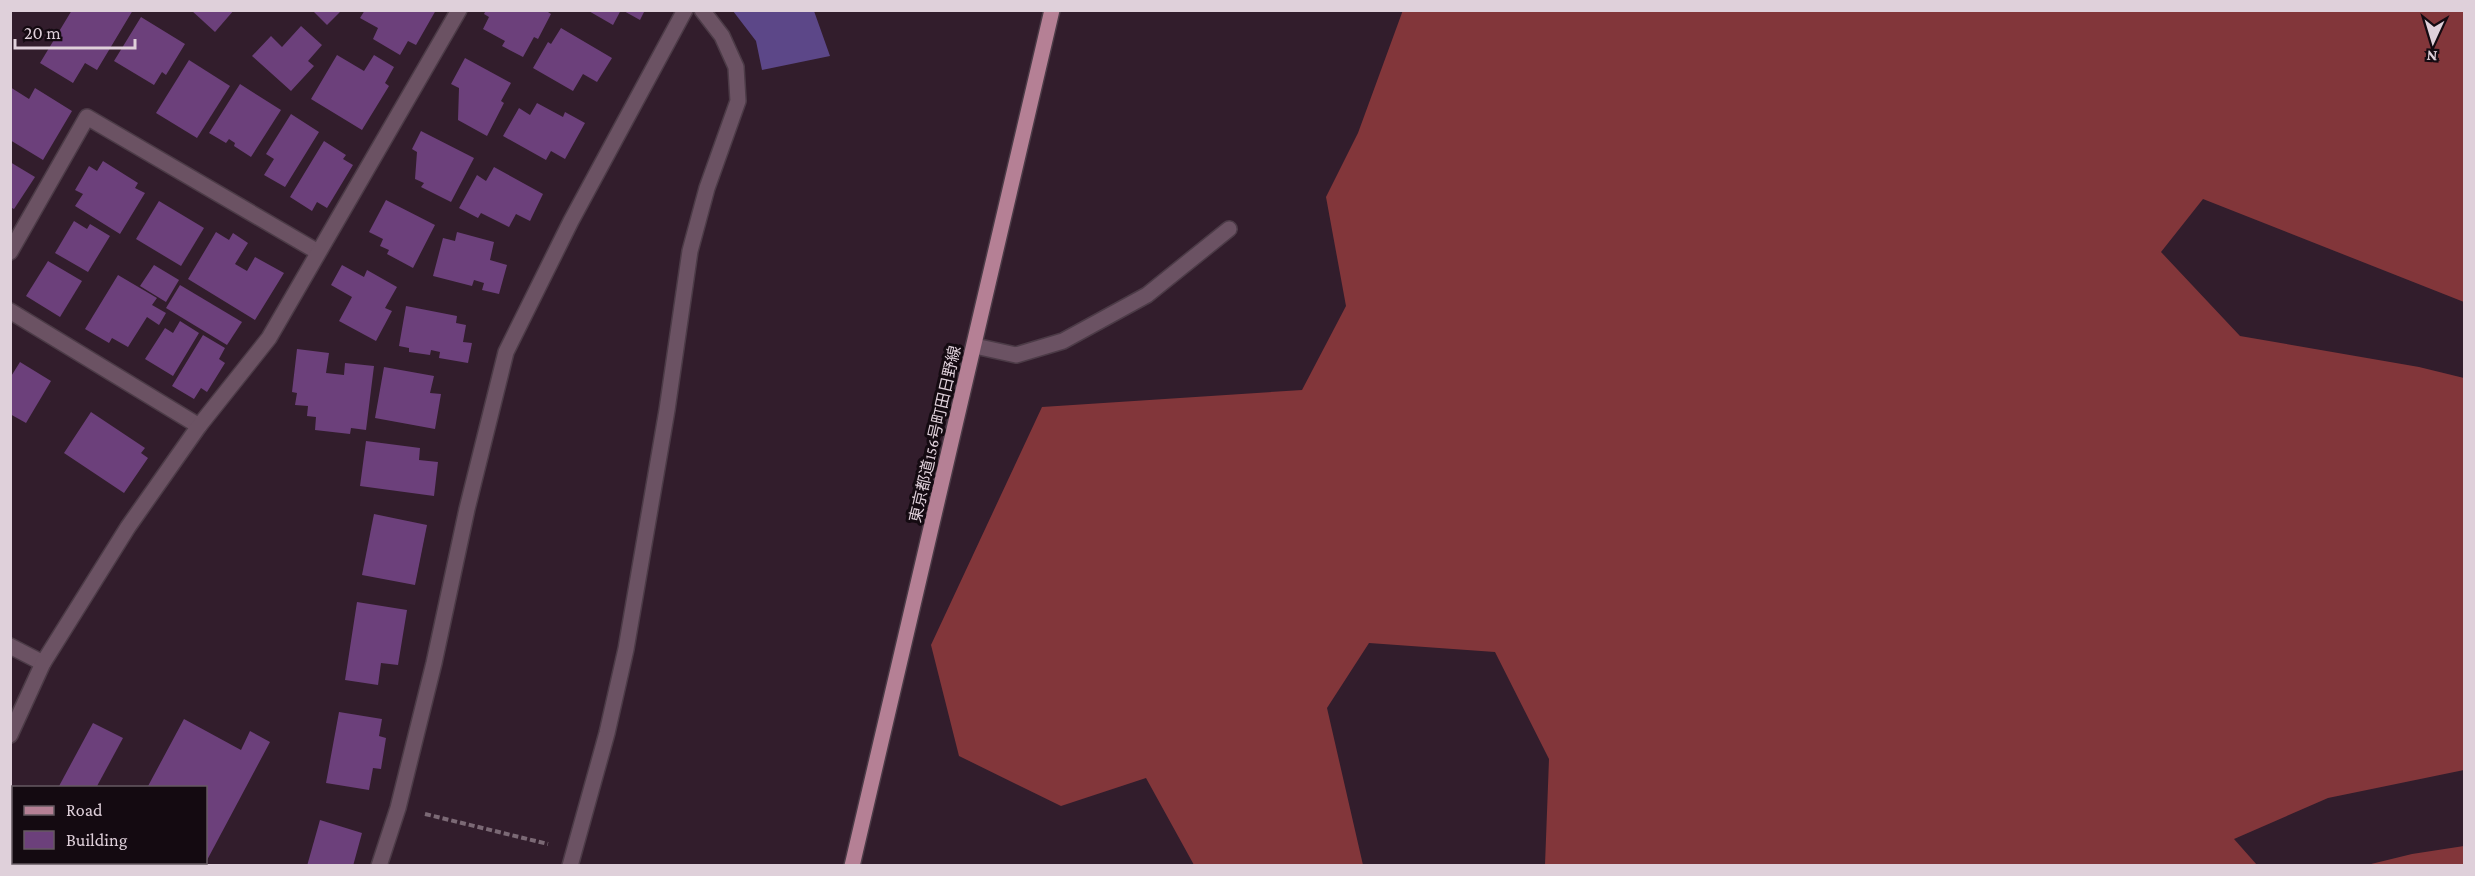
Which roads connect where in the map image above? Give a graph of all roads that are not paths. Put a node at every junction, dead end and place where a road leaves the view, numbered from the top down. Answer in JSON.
{"nodes":[{"id":1,"x":459,"y":10,"type":"edge"},
{"id":2,"x":685,"y":10,"type":"edge"},
{"id":3,"x":702,"y":10,"type":"edge"},
{"id":4,"x":1052,"y":10,"type":"edge"},
{"id":5,"x":1230,"y":229,"type":"dead end"},
{"id":6,"x":10,"y":252,"type":"edge"},
{"id":7,"x":318,"y":252,"type":"junction"},
{"id":8,"x":10,"y":311,"type":"edge"},
{"id":9,"x":975,"y":346,"type":"junction"},
{"id":10,"x":199,"y":426,"type":"junction"},
{"id":11,"x":10,"y":646,"type":"edge"},
{"id":12,"x":43,"y":663,"type":"junction"},
{"id":13,"x":10,"y":735,"type":"edge"},
{"id":14,"x":379,"y":866,"type":"edge"},
{"id":15,"x":570,"y":866,"type":"edge"},
{"id":16,"x":852,"y":866,"type":"edge"}],
"edges":[{"from":1,"to":7,"type":"street"},
{"from":2,"to":14,"type":"street"},
{"from":3,"to":15,"type":"street"},
{"from":4,"to":9,"type":"main road","name":"東京都道156号町田日野線"},
{"from":5,"to":9,"type":"street"},
{"from":6,"to":7,"type":"street"},
{"from":7,"to":10,"type":"street"},
{"from":8,"to":10,"type":"street"},
{"from":9,"to":16,"type":"main road","name":"東京都道156号町田日野線"},
{"from":10,"to":12,"type":"street"},
{"from":11,"to":12,"type":"street"},
{"from":12,"to":13,"type":"street"}]}
